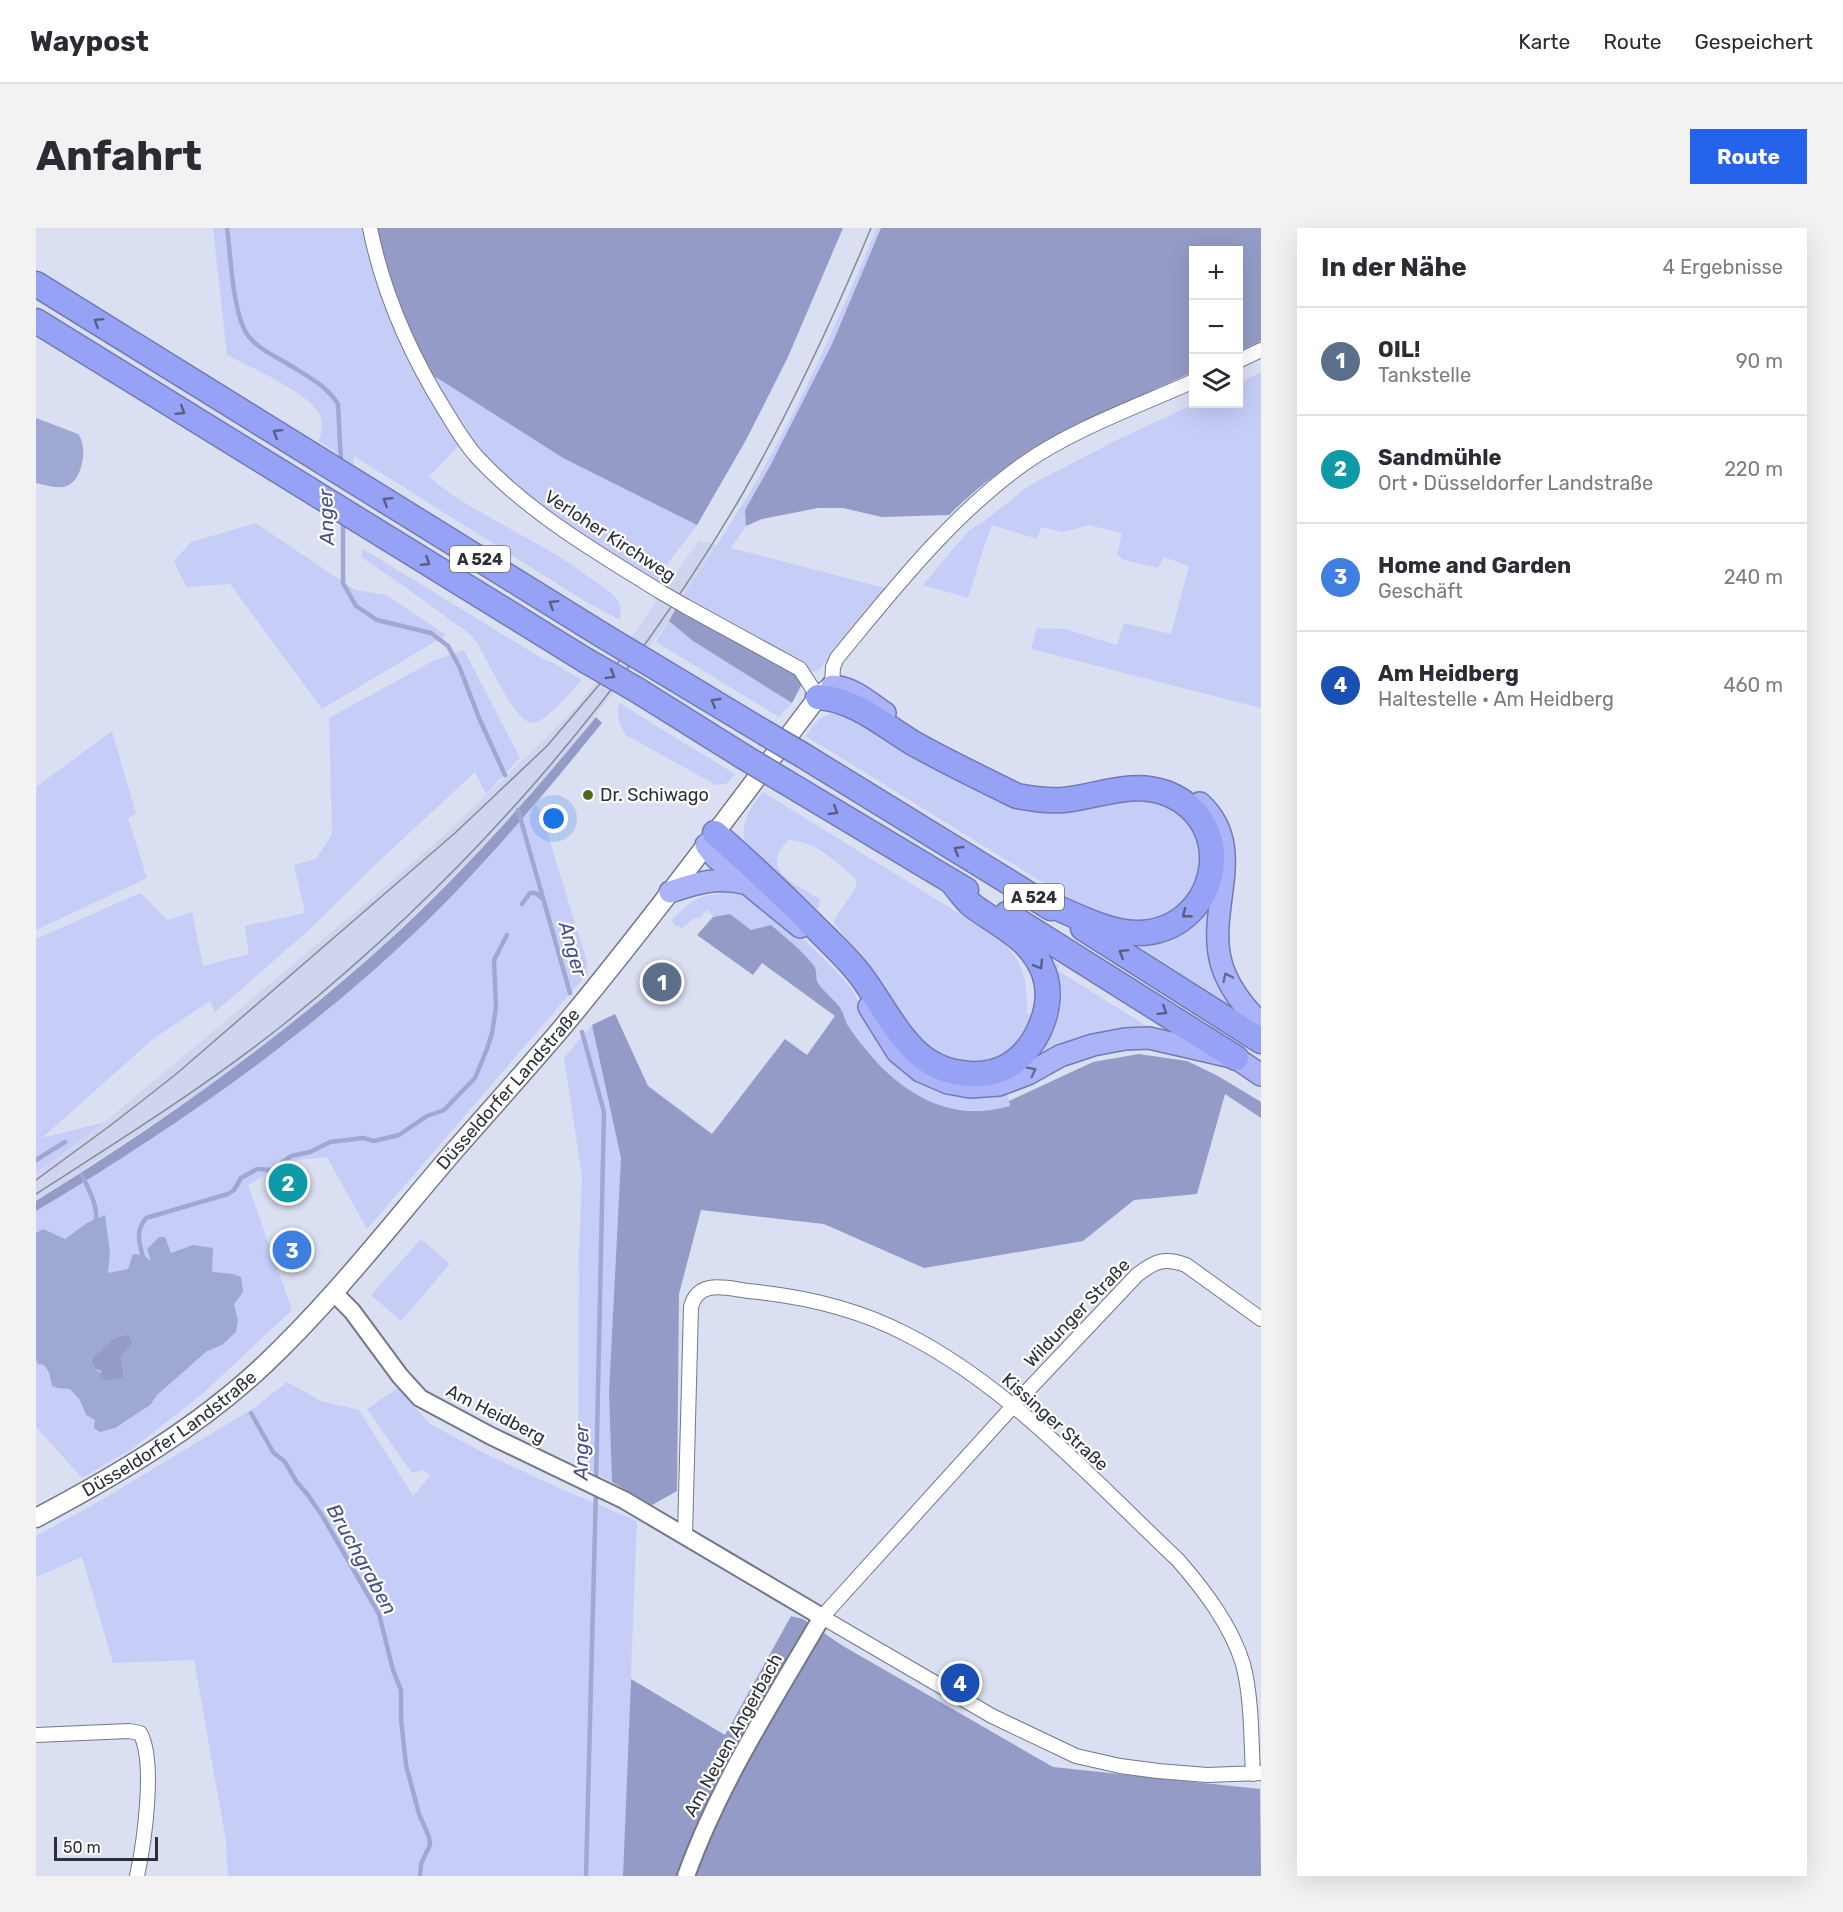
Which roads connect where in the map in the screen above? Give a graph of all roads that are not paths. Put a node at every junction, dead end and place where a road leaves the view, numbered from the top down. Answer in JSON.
{"nodes":[{"id":1,"x":370,"y":228,"type":"edge"},
{"id":2,"x":36,"y":284,"type":"edge"},
{"id":3,"x":36,"y":321,"type":"edge"},
{"id":4,"x":1261,"y":350,"type":"edge"},
{"id":5,"x":1243,"y":359,"type":"edge"},
{"id":6,"x":1189,"y":383,"type":"edge"},
{"id":7,"x":825,"y":692,"type":"junction"},
{"id":8,"x":710,"y":839,"type":"junction"},
{"id":9,"x":952,"y":882,"type":"junction"},
{"id":10,"x":749,"y":885,"type":"junction"},
{"id":11,"x":670,"y":892,"type":"junction"},
{"id":12,"x":1037,"y":899,"type":"junction"},
{"id":13,"x":1261,"y":1024,"type":"edge"},
{"id":14,"x":1261,"y":1041,"type":"edge"},
{"id":15,"x":1236,"y":1058,"type":"junction"},
{"id":16,"x":1261,"y":1075,"type":"edge"},
{"id":17,"x":334,"y":1293,"type":"junction"},
{"id":18,"x":1261,"y":1319,"type":"edge"},
{"id":19,"x":1014,"y":1405,"type":"junction"},
{"id":20,"x":36,"y":1518,"type":"edge"},
{"id":21,"x":685,"y":1536,"type":"junction"},
{"id":22,"x":822,"y":1617,"type":"junction"},
{"id":23,"x":36,"y":1735,"type":"edge"},
{"id":24,"x":1257,"y":1773,"type":"edge"},
{"id":25,"x":137,"y":1876,"type":"edge"},
{"id":26,"x":686,"y":1876,"type":"edge"}],
"edges":[{"from":1,"to":7,"type":"street","name":"Verloher Kirchweg","bridge":true},
{"from":12,"to":2,"type":"highway","number":"A 524","one_way":true,"bridge":true},
{"from":3,"to":9,"type":"highway","number":"A 524","one_way":true,"bridge":true},
{"from":4,"to":5,"type":"street"},
{"from":6,"to":7,"type":"street","name":"Düsseldorfer Landstraße"},
{"from":7,"to":8,"type":"main road","name":"Düsseldorfer Landstraße"},
{"from":7,"to":12,"type":"highway","one_way":true},
{"from":13,"to":7,"type":"highway","one_way":true},
{"from":9,"to":8,"type":"highway","one_way":true},
{"from":8,"to":10,"type":"highway"},
{"from":8,"to":11,"type":"main road","name":"Düsseldorfer Landstraße"},
{"from":9,"to":15,"type":"highway","number":"A 524","one_way":true},
{"from":10,"to":11,"type":"highway"},
{"from":10,"to":15,"type":"highway","one_way":true},
{"from":11,"to":17,"type":"main road","name":"Düsseldorfer Landstraße"},
{"from":14,"to":12,"type":"highway","number":"A 524","one_way":true},
{"from":15,"to":16,"type":"highway"},
{"from":17,"to":20,"type":"main road","name":"Düsseldorfer Landstraße"},
{"from":17,"to":21,"type":"street","name":"Am Heidberg"},
{"from":18,"to":19,"type":"street","name":"Wildunger Straße"},
{"from":19,"to":21,"type":"street","name":"Kissinger Straße"},
{"from":19,"to":22,"type":"street","name":"Wildunger Straße"},
{"from":19,"to":24,"type":"street","name":"Kissinger Straße"},
{"from":21,"to":22,"type":"street","name":"Am Heidberg"},
{"from":22,"to":24,"type":"street","name":"Am Heidberg"},
{"from":22,"to":26,"type":"street","name":"Am Neuen Angerbach"},
{"from":23,"to":25,"type":"street"}]}
